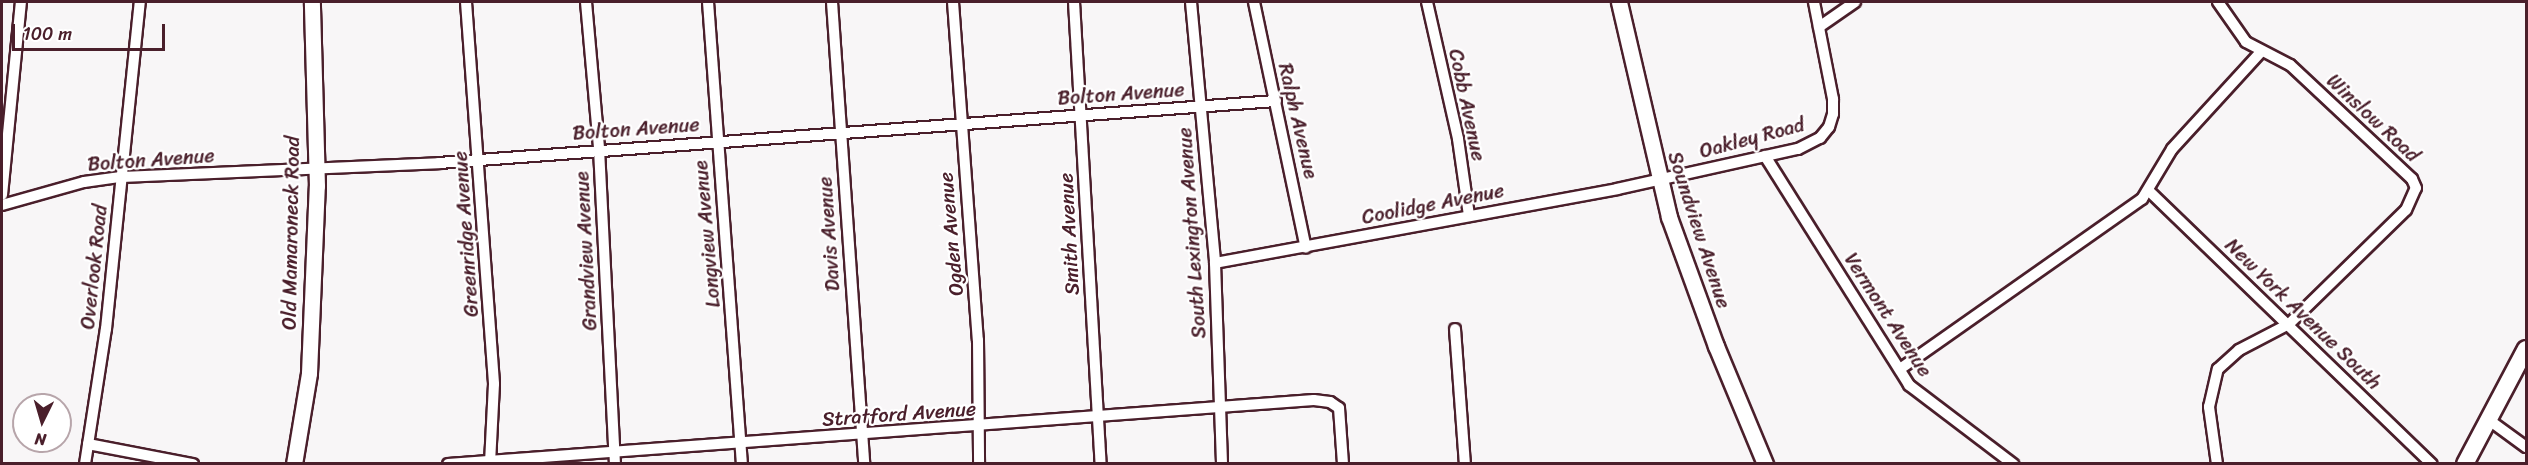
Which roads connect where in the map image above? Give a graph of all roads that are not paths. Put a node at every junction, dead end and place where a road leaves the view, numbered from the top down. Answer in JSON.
{"nodes":[{"id":1,"x":21,"y":2,"type":"edge"},
{"id":2,"x":140,"y":2,"type":"edge"},
{"id":3,"x":312,"y":2,"type":"edge"},
{"id":4,"x":466,"y":2,"type":"edge"},
{"id":5,"x":586,"y":2,"type":"edge"},
{"id":6,"x":708,"y":2,"type":"edge"},
{"id":7,"x":832,"y":2,"type":"edge"},
{"id":8,"x":953,"y":2,"type":"edge"},
{"id":9,"x":1074,"y":2,"type":"edge"},
{"id":10,"x":1191,"y":2,"type":"edge"},
{"id":11,"x":1254,"y":2,"type":"edge"},
{"id":12,"x":1427,"y":2,"type":"edge"},
{"id":13,"x":1619,"y":2,"type":"edge"},
{"id":14,"x":1814,"y":2,"type":"edge"},
{"id":15,"x":1855,"y":2,"type":"edge"},
{"id":16,"x":2218,"y":2,"type":"edge"},
{"id":17,"x":1820,"y":27,"type":"junction"},
{"id":18,"x":2261,"y":52,"type":"junction"},
{"id":19,"x":1276,"y":101,"type":"junction"},
{"id":20,"x":1202,"y":106,"type":"junction"},
{"id":21,"x":1081,"y":115,"type":"junction"},
{"id":22,"x":960,"y":124,"type":"junction"},
{"id":23,"x":840,"y":133,"type":"junction"},
{"id":24,"x":717,"y":142,"type":"junction"},
{"id":25,"x":599,"y":149,"type":"junction"},
{"id":26,"x":1765,"y":156,"type":"junction"},
{"id":27,"x":479,"y":159,"type":"junction"},
{"id":28,"x":316,"y":168,"type":"junction"},
{"id":29,"x":121,"y":177,"type":"junction"},
{"id":30,"x":1658,"y":179,"type":"junction"},
{"id":31,"x":2149,"y":191,"type":"junction"},
{"id":32,"x":2,"y":195,"type":"edge"},
{"id":33,"x":2,"y":205,"type":"edge"},
{"id":34,"x":1469,"y":216,"type":"junction"},
{"id":35,"x":1306,"y":248,"type":"junction"},
{"id":36,"x":1215,"y":262,"type":"junction"},
{"id":37,"x":2289,"y":324,"type":"junction"},
{"id":38,"x":1455,"y":329,"type":"dead end"},
{"id":39,"x":2526,"y":349,"type":"edge"},
{"id":40,"x":1900,"y":369,"type":"junction"},
{"id":41,"x":1219,"y":409,"type":"junction"},
{"id":42,"x":1097,"y":418,"type":"junction"},
{"id":43,"x":2488,"y":420,"type":"junction"},
{"id":44,"x":976,"y":427,"type":"junction"},
{"id":45,"x":863,"y":435,"type":"junction"},
{"id":46,"x":88,"y":444,"type":"junction"},
{"id":47,"x":741,"y":444,"type":"junction"},
{"id":48,"x":2526,"y":447,"type":"edge"},
{"id":49,"x":614,"y":451,"type":"junction"},
{"id":50,"x":490,"y":462,"type":"edge"},
{"id":51,"x":1765,"y":463,"type":"edge"},
{"id":52,"x":85,"y":464,"type":"edge"},
{"id":53,"x":192,"y":464,"type":"edge"},
{"id":54,"x":294,"y":464,"type":"edge"},
{"id":55,"x":448,"y":464,"type":"edge"},
{"id":56,"x":615,"y":464,"type":"edge"},
{"id":57,"x":742,"y":464,"type":"edge"},
{"id":58,"x":864,"y":464,"type":"edge"},
{"id":59,"x":979,"y":464,"type":"edge"},
{"id":60,"x":1101,"y":464,"type":"edge"},
{"id":61,"x":1222,"y":464,"type":"edge"},
{"id":62,"x":1343,"y":464,"type":"edge"},
{"id":63,"x":1465,"y":464,"type":"edge"},
{"id":64,"x":2013,"y":464,"type":"edge"},
{"id":65,"x":2217,"y":464,"type":"edge"},
{"id":66,"x":2432,"y":464,"type":"edge"},
{"id":67,"x":2465,"y":464,"type":"edge"}],
"edges":[{"from":1,"to":32,"type":"street"},
{"from":2,"to":29,"type":"street","name":"Overlook Road"},
{"from":3,"to":28,"type":"street","name":"Old Mamaroneck Road"},
{"from":4,"to":27,"type":"street","name":"Greenridge Avenue"},
{"from":5,"to":25,"type":"street","name":"Grandview Avenue"},
{"from":6,"to":24,"type":"street","name":"Longview Avenue"},
{"from":7,"to":23,"type":"street","name":"Davis Avenue"},
{"from":8,"to":22,"type":"street","name":"Ogden Avenue"},
{"from":9,"to":21,"type":"street","name":"Smith Avenue"},
{"from":10,"to":20,"type":"street","name":"South Lexington Avenue"},
{"from":11,"to":19,"type":"street","name":"Ralph Avenue"},
{"from":12,"to":34,"type":"street","name":"Cobb Avenue"},
{"from":13,"to":30,"type":"street","name":"Soundview Avenue"},
{"from":14,"to":17,"type":"street","name":"Oakley Road"},
{"from":15,"to":17,"type":"street"},
{"from":16,"to":18,"type":"street","name":"Winslow Road"},
{"from":17,"to":26,"type":"street","name":"Oakley Road"},
{"from":18,"to":31,"type":"street"},
{"from":18,"to":37,"type":"street","name":"Winslow Road"},
{"from":19,"to":20,"type":"street","name":"Bolton Avenue"},
{"from":19,"to":35,"type":"street","name":"Ralph Avenue"},
{"from":20,"to":21,"type":"street","name":"Bolton Avenue"},
{"from":20,"to":36,"type":"street","name":"South Lexington Avenue"},
{"from":21,"to":22,"type":"street","name":"Bolton Avenue"},
{"from":21,"to":42,"type":"street","name":"Smith Avenue"},
{"from":22,"to":23,"type":"street","name":"Bolton Avenue"},
{"from":22,"to":44,"type":"street","name":"Ogden Avenue"},
{"from":23,"to":24,"type":"street","name":"Bolton Avenue"},
{"from":23,"to":45,"type":"street","name":"Davis Avenue"},
{"from":24,"to":25,"type":"street","name":"Bolton Avenue"},
{"from":24,"to":47,"type":"street","name":"Longview Avenue"},
{"from":25,"to":27,"type":"street","name":"Bolton Avenue"},
{"from":25,"to":49,"type":"street","name":"Grandview Avenue"},
{"from":26,"to":30,"type":"street","name":"Oakley Road"},
{"from":26,"to":40,"type":"street","name":"Vermont Avenue"},
{"from":27,"to":28,"type":"street","name":"Bolton Avenue"},
{"from":27,"to":50,"type":"street","name":"Greenridge Avenue"},
{"from":28,"to":29,"type":"street","name":"Bolton Avenue"},
{"from":28,"to":54,"type":"street","name":"Old Mamaroneck Road"},
{"from":29,"to":33,"type":"street","name":"Bolton Avenue"},
{"from":29,"to":46,"type":"street","name":"Overlook Road"},
{"from":30,"to":34,"type":"street","name":"Coolidge Avenue"},
{"from":30,"to":51,"type":"street","name":"Soundview Avenue"},
{"from":31,"to":37,"type":"street","name":"New York Avenue South"},
{"from":31,"to":40,"type":"street"},
{"from":34,"to":35,"type":"street","name":"Coolidge Avenue"},
{"from":35,"to":36,"type":"street","name":"Coolidge Avenue"},
{"from":36,"to":41,"type":"street","name":"South Lexington Avenue"},
{"from":37,"to":65,"type":"street"},
{"from":37,"to":66,"type":"street","name":"New York Avenue South"},
{"from":38,"to":63,"type":"street"},
{"from":39,"to":43,"type":"main road"},
{"from":40,"to":64,"type":"street","name":"Vermont Avenue"},
{"from":41,"to":42,"type":"street","name":"Stratford Avenue"},
{"from":41,"to":61,"type":"street","name":"South Lexington Avenue"},
{"from":41,"to":62,"type":"street","name":"Stratford Avenue"},
{"from":42,"to":44,"type":"street","name":"Stratford Avenue"},
{"from":42,"to":60,"type":"street","name":"Smith Avenue"},
{"from":43,"to":48,"type":"street"},
{"from":43,"to":67,"type":"main road"},
{"from":44,"to":45,"type":"street","name":"Stratford Avenue"},
{"from":44,"to":59,"type":"street","name":"Ogden Avenue"},
{"from":45,"to":47,"type":"street","name":"Stratford Avenue"},
{"from":45,"to":58,"type":"street","name":"Davis Avenue"},
{"from":46,"to":52,"type":"street","name":"Overlook Road"},
{"from":46,"to":53,"type":"street"},
{"from":47,"to":49,"type":"street","name":"Stratford Avenue"},
{"from":47,"to":57,"type":"street","name":"Longview Avenue"},
{"from":49,"to":50,"type":"street","name":"Stratford Avenue"},
{"from":49,"to":56,"type":"street","name":"Grandview Avenue"},
{"from":50,"to":55,"type":"street","name":"Stratford Avenue"}]}
